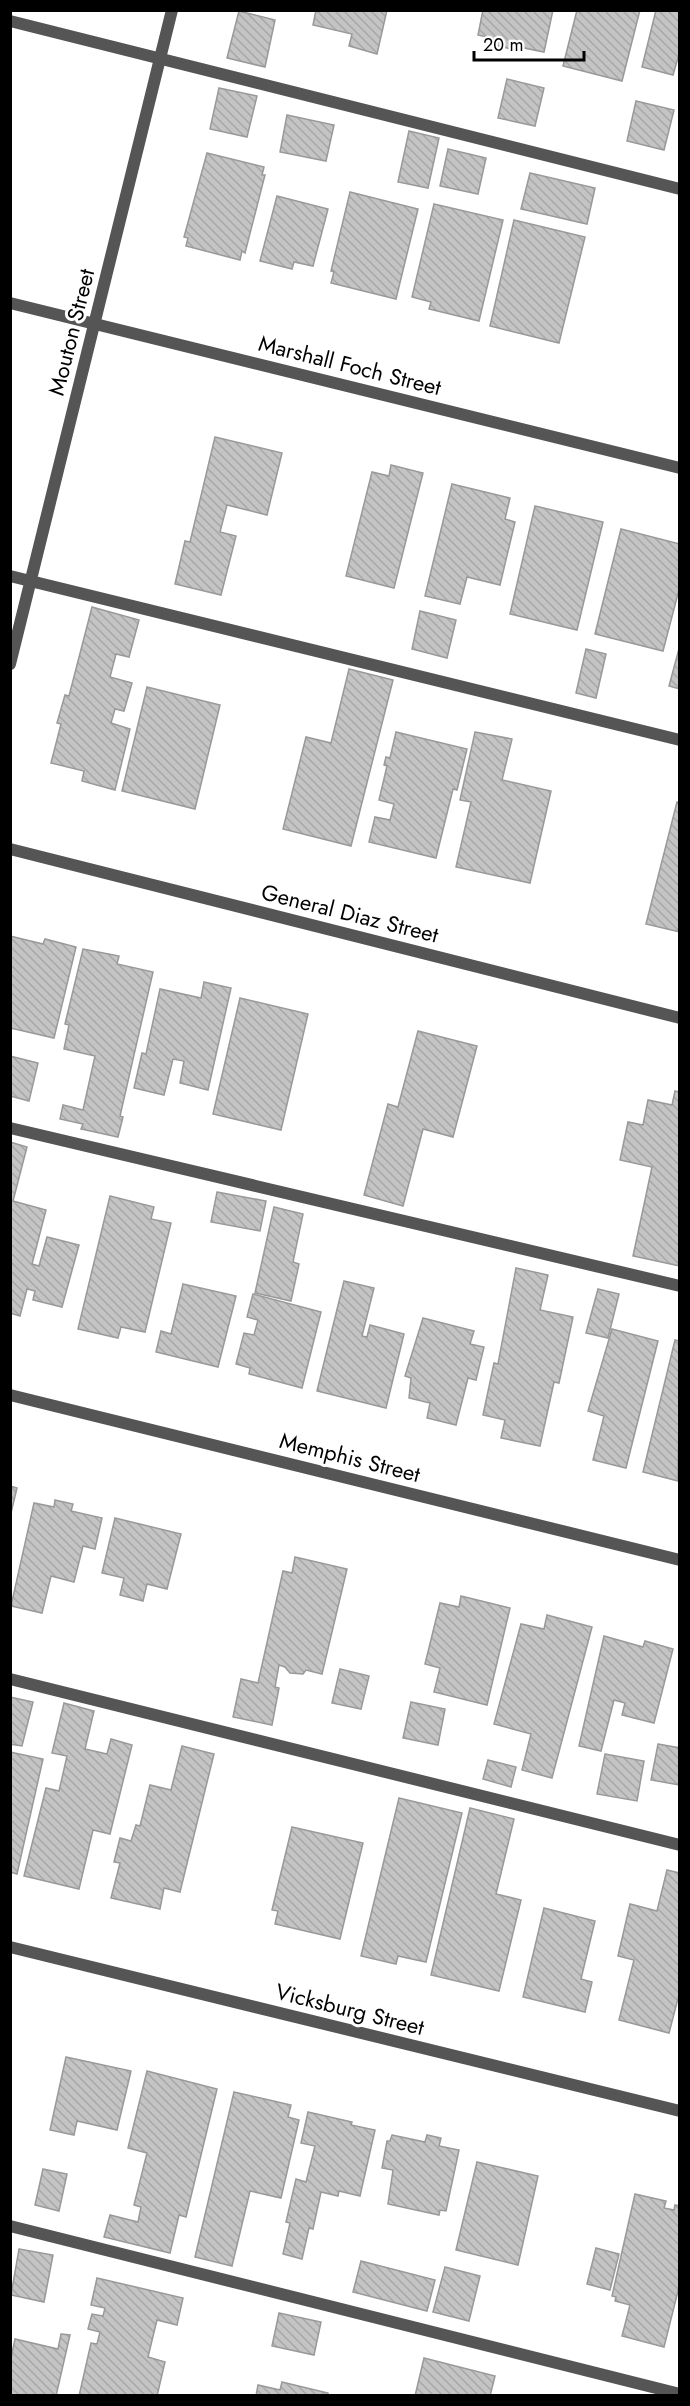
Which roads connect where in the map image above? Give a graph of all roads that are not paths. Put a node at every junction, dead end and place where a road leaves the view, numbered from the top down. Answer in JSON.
{"nodes":[{"id":1,"x":171,"y":10,"type":"edge"},
{"id":2,"x":10,"y":21,"type":"edge"},
{"id":3,"x":160,"y":57,"type":"junction"},
{"id":4,"x":680,"y":189,"type":"edge"},
{"id":5,"x":10,"y":303,"type":"edge"},
{"id":6,"x":94,"y":324,"type":"junction"},
{"id":7,"x":680,"y":468,"type":"edge"},
{"id":8,"x":10,"y":576,"type":"edge"},
{"id":9,"x":31,"y":581,"type":"junction"},
{"id":10,"x":10,"y":664,"type":"edge"},
{"id":11,"x":680,"y":740,"type":"edge"},
{"id":12,"x":10,"y":849,"type":"edge"},
{"id":13,"x":680,"y":1018,"type":"edge"},
{"id":14,"x":10,"y":1128,"type":"edge"},
{"id":15,"x":680,"y":1286,"type":"edge"},
{"id":16,"x":10,"y":1395,"type":"edge"},
{"id":17,"x":680,"y":1560,"type":"edge"},
{"id":18,"x":10,"y":1679,"type":"edge"},
{"id":19,"x":680,"y":1845,"type":"edge"},
{"id":20,"x":10,"y":1947,"type":"edge"},
{"id":21,"x":680,"y":2111,"type":"edge"},
{"id":22,"x":10,"y":2226,"type":"edge"},
{"id":23,"x":680,"y":2394,"type":"edge"}],
"edges":[{"from":1,"to":3,"type":"street","name":"Mouton Street"},
{"from":2,"to":3,"type":"street"},
{"from":3,"to":4,"type":"street"},
{"from":3,"to":6,"type":"street","name":"Mouton Street"},
{"from":5,"to":6,"type":"street","name":"Marshall Foch Street"},
{"from":6,"to":7,"type":"street","name":"Marshall Foch Street"},
{"from":6,"to":9,"type":"street","name":"Mouton Street"},
{"from":8,"to":9,"type":"street"},
{"from":9,"to":10,"type":"street","name":"Mouton Street"},
{"from":9,"to":11,"type":"street"},
{"from":12,"to":13,"type":"street","name":"General Diaz Street"},
{"from":14,"to":15,"type":"street"},
{"from":16,"to":17,"type":"street","name":"Memphis Street"},
{"from":18,"to":19,"type":"street"},
{"from":20,"to":21,"type":"street","name":"Vicksburg Street"},
{"from":22,"to":23,"type":"street"}]}
